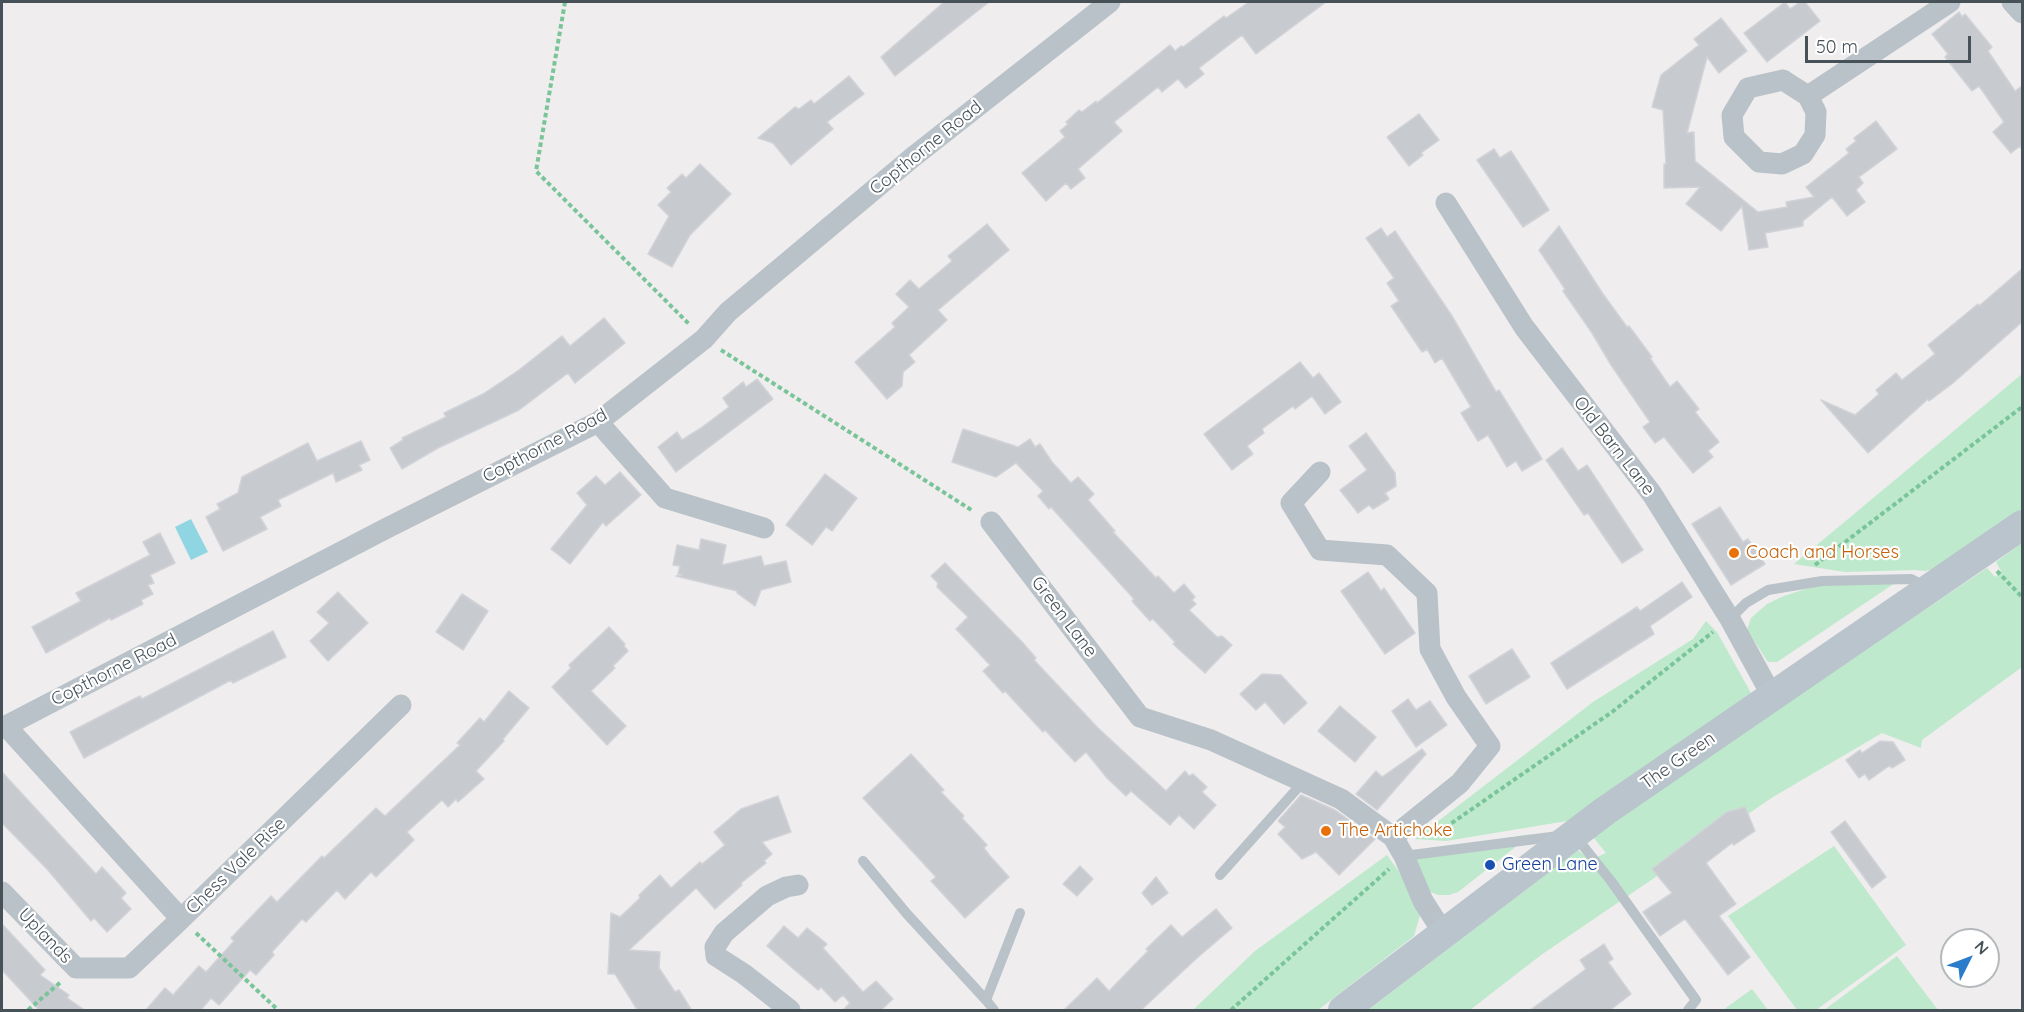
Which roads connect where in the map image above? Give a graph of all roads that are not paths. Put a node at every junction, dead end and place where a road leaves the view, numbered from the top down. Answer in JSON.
{"nodes":[{"id":1,"x":1110,"y":2,"type":"edge"},
{"id":2,"x":1950,"y":2,"type":"edge"},
{"id":3,"x":2012,"y":2,"type":"edge"},
{"id":4,"x":2022,"y":13,"type":"edge"},
{"id":5,"x":1808,"y":96,"type":"junction"},
{"id":6,"x":1446,"y":203,"type":"dead end"},
{"id":7,"x":598,"y":422,"type":"junction"},
{"id":8,"x":1320,"y":472,"type":"dead end"},
{"id":9,"x":992,"y":522,"type":"road end"},
{"id":10,"x":2022,"y":525,"type":"edge"},
{"id":11,"x":764,"y":528,"type":"dead end"},
{"id":12,"x":1929,"y":589,"type":"junction"},
{"id":13,"x":1730,"y":619,"type":"junction"},
{"id":14,"x":1772,"y":696,"type":"junction"},
{"id":15,"x":401,"y":705,"type":"dead end"},
{"id":16,"x":4,"y":727,"type":"edge"},
{"id":17,"x":1303,"y":782,"type":"junction"},
{"id":18,"x":1574,"y":834,"type":"junction"},
{"id":19,"x":1393,"y":837,"type":"junction"},
{"id":20,"x":1404,"y":856,"type":"junction"},
{"id":21,"x":863,"y":861,"type":"dead end"},
{"id":22,"x":1220,"y":874,"type":"dead end"},
{"id":23,"x":798,"y":885,"type":"dead end"},
{"id":24,"x":2,"y":892,"type":"edge"},
{"id":25,"x":1020,"y":913,"type":"dead end"},
{"id":26,"x":182,"y":919,"type":"junction"},
{"id":27,"x":1444,"y":934,"type":"junction"},
{"id":28,"x":986,"y":1000,"type":"junction"},
{"id":29,"x":790,"y":1011,"type":"edge"},
{"id":30,"x":994,"y":1011,"type":"edge"},
{"id":31,"x":1343,"y":1011,"type":"edge"},
{"id":32,"x":1688,"y":1011,"type":"edge"}],
"edges":[{"from":1,"to":7,"type":"street","name":"Copthorne Road"},
{"from":2,"to":5,"type":"street"},
{"from":3,"to":4,"type":"street"},
{"from":5,"to":5,"type":"street"},
{"from":6,"to":13,"type":"street","name":"Old Barn Lane"},
{"from":7,"to":11,"type":"street"},
{"from":7,"to":16,"type":"street","name":"Copthorne Road"},
{"from":8,"to":19,"type":"street"},
{"from":9,"to":17,"type":"street","name":"Green Lane"},
{"from":10,"to":12,"type":"street","name":"The Green"},
{"from":12,"to":13,"type":"lane"},
{"from":12,"to":14,"type":"street","name":"The Green"},
{"from":13,"to":14,"type":"street","name":"Old Barn Lane"},
{"from":14,"to":18,"type":"street","name":"The Green"},
{"from":15,"to":26,"type":"street","name":"Chess Vale Rise"},
{"from":16,"to":26,"type":"street","name":"Chess Vale Rise"},
{"from":17,"to":19,"type":"street","name":"Green Lane"},
{"from":17,"to":22,"type":"lane"},
{"from":18,"to":20,"type":"lane"},
{"from":18,"to":27,"type":"street","name":"The Green"},
{"from":18,"to":32,"type":"lane"},
{"from":19,"to":20,"type":"street","name":"Green Lane"},
{"from":20,"to":27,"type":"street","name":"Green Lane"},
{"from":21,"to":28,"type":"lane"},
{"from":23,"to":29,"type":"street"},
{"from":24,"to":26,"type":"street","name":"Uplands"},
{"from":25,"to":28,"type":"lane"},
{"from":27,"to":31,"type":"street","name":"The Green"},
{"from":28,"to":30,"type":"lane"}]}
